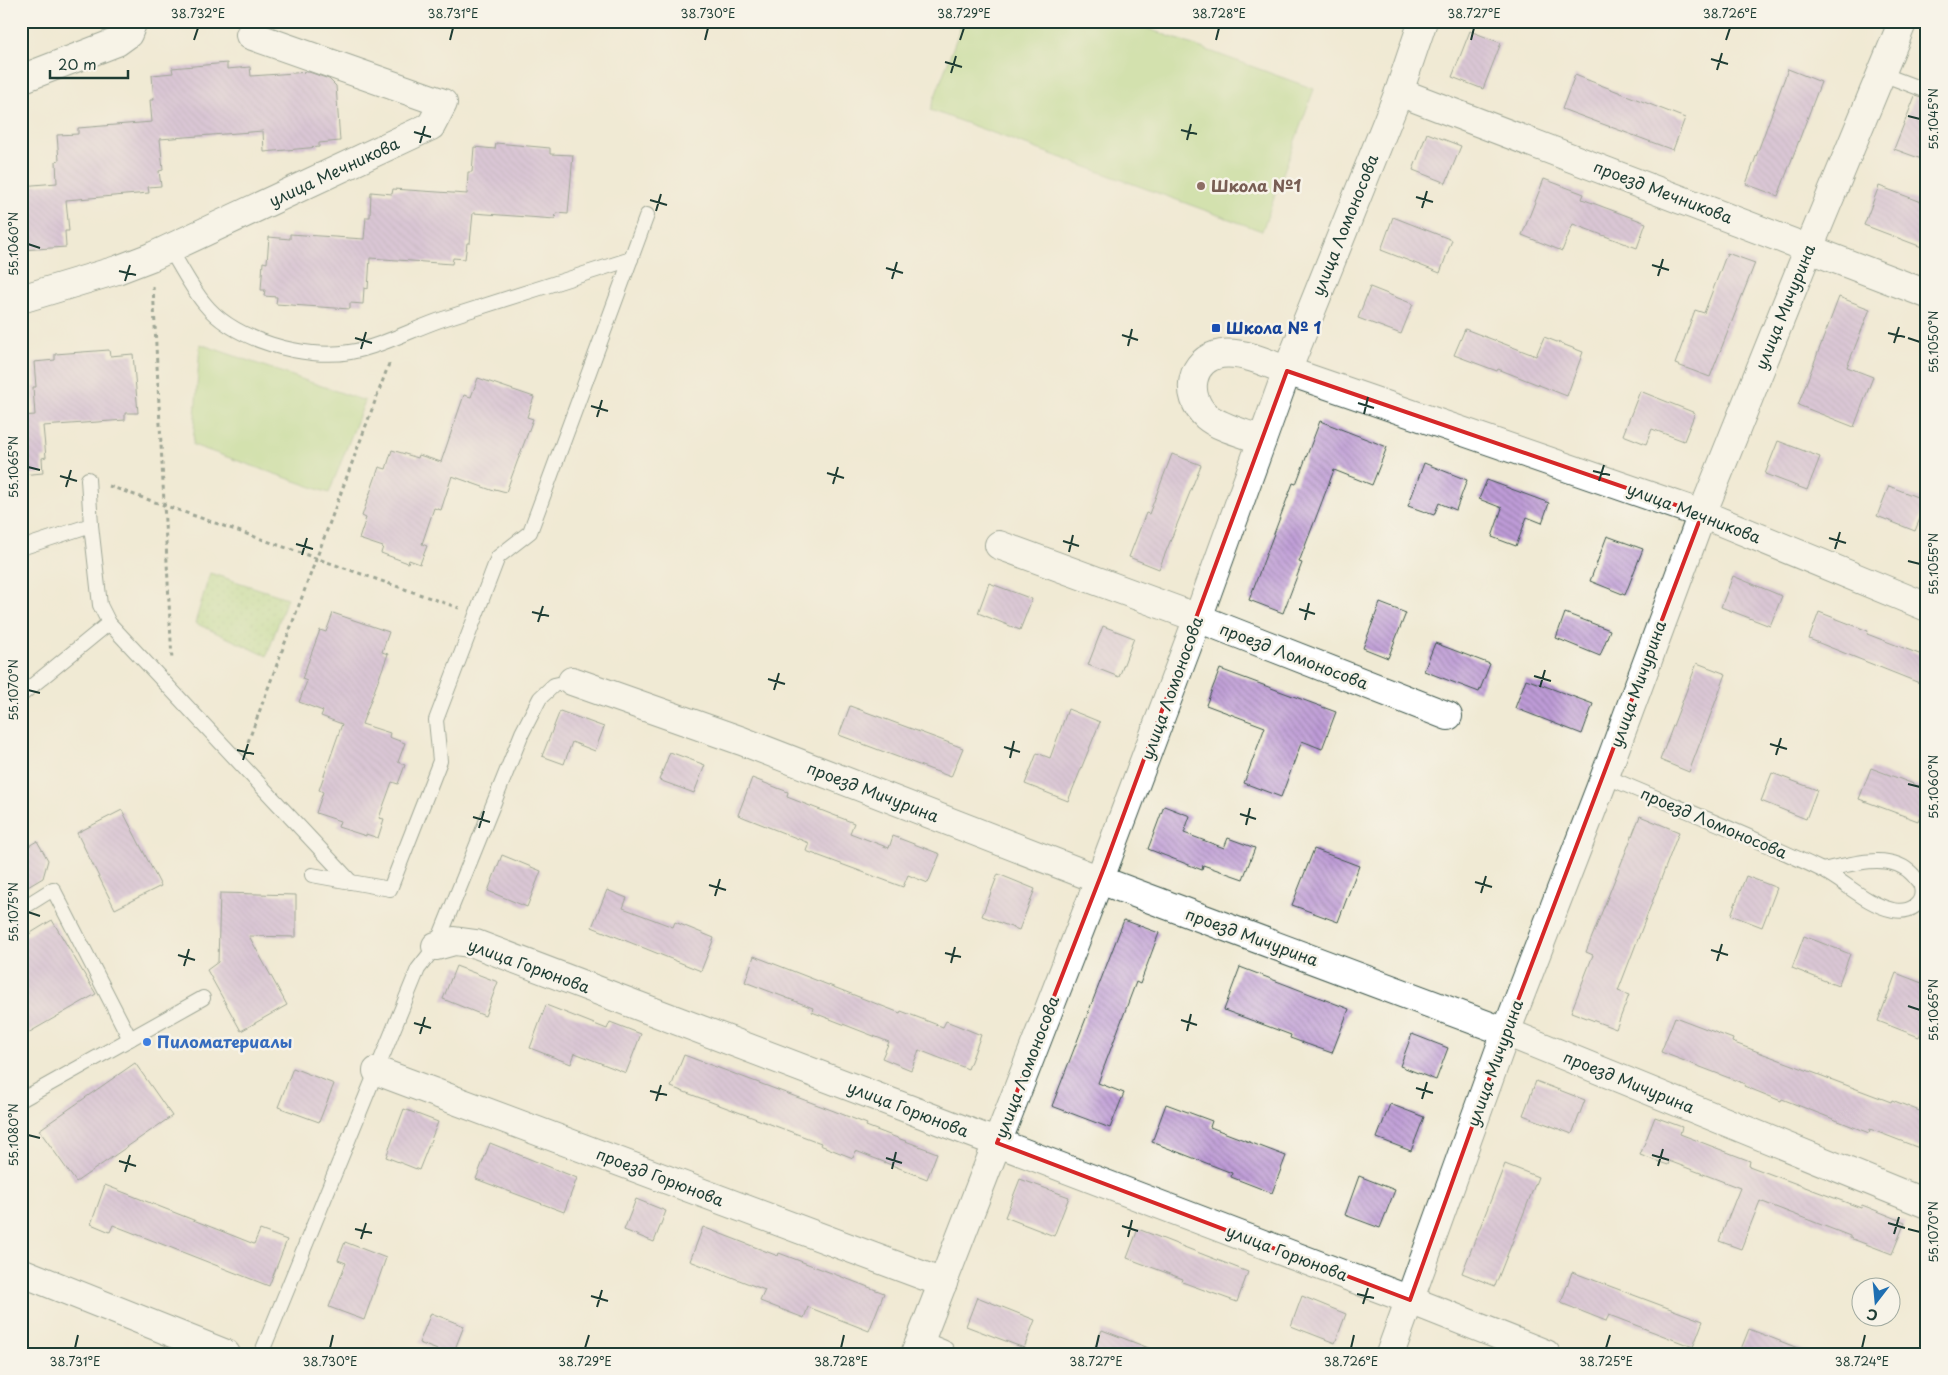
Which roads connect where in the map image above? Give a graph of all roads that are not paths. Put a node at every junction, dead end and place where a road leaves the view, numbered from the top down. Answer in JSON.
{"nodes":[{"id":1,"x":132,"y":21,"type":"edge"},
{"id":2,"x":1423,"y":21,"type":"edge"},
{"id":3,"x":1903,"y":21,"type":"edge"},
{"id":4,"x":250,"y":36,"type":"dead end"},
{"id":5,"x":1882,"y":74,"type":"junction"},
{"id":6,"x":21,"y":79,"type":"edge"},
{"id":7,"x":1927,"y":91,"type":"edge"},
{"id":8,"x":1399,"y":92,"type":"junction"},
{"id":9,"x":647,"y":215,"type":"dead end"},
{"id":10,"x":1809,"y":248,"type":"junction"},
{"id":11,"x":160,"y":253,"type":"junction"},
{"id":12,"x":631,"y":259,"type":"junction"},
{"id":13,"x":1927,"y":294,"type":"edge"},
{"id":14,"x":21,"y":299,"type":"edge"},
{"id":15,"x":1287,"y":371,"type":"junction"},
{"id":16,"x":1262,"y":440,"type":"junction"},
{"id":17,"x":88,"y":479,"type":"road end"},
{"id":18,"x":1702,"y":514,"type":"junction"},
{"id":19,"x":91,"y":525,"type":"junction"},
{"id":20,"x":998,"y":545,"type":"dead end"},
{"id":21,"x":21,"y":548,"type":"edge"},
{"id":22,"x":1927,"y":607,"type":"edge"},
{"id":23,"x":1198,"y":618,"type":"junction"},
{"id":24,"x":109,"y":623,"type":"junction"},
{"id":25,"x":572,"y":681,"type":"joint"},
{"id":26,"x":21,"y":695,"type":"edge"},
{"id":27,"x":1448,"y":716,"type":"dead end"},
{"id":28,"x":1605,"y":776,"type":"junction"},
{"id":29,"x":1822,"y":870,"type":"junction"},
{"id":30,"x":312,"y":875,"type":"dead end"},
{"id":31,"x":1100,"y":880,"type":"junction"},
{"id":32,"x":351,"y":882,"type":"junction"},
{"id":33,"x":21,"y":908,"type":"edge"},
{"id":34,"x":436,"y":946,"type":"junction"},
{"id":35,"x":203,"y":998,"type":"dead end"},
{"id":36,"x":1506,"y":1032,"type":"junction"},
{"id":37,"x":130,"y":1039,"type":"junction"},
{"id":38,"x":377,"y":1071,"type":"junction"},
{"id":39,"x":21,"y":1100,"type":"edge"},
{"id":40,"x":997,"y":1144,"type":"junction"},
{"id":41,"x":1927,"y":1204,"type":"edge"},
{"id":42,"x":21,"y":1272,"type":"edge"},
{"id":43,"x":943,"y":1283,"type":"junction"},
{"id":44,"x":1410,"y":1300,"type":"junction"},
{"id":45,"x":925,"y":1351,"type":"edge"},
{"id":46,"x":226,"y":1354,"type":"edge"},
{"id":47,"x":261,"y":1354,"type":"edge"},
{"id":48,"x":1390,"y":1354,"type":"edge"},
{"id":49,"x":1546,"y":1354,"type":"edge"}],
"edges":[{"from":1,"to":6,"type":"street"},
{"from":2,"to":8,"type":"street","name":"улица Ломоносова"},
{"from":3,"to":5,"type":"street","name":"улица Мичурина"},
{"from":4,"to":11,"type":"street","name":"улица Мечникова"},
{"from":5,"to":7,"type":"lane"},
{"from":5,"to":10,"type":"street","name":"улица Мичурина"},
{"from":8,"to":10,"type":"street","name":"проезд Мечникова"},
{"from":8,"to":15,"type":"street","name":"улица Ломоносова"},
{"from":9,"to":12,"type":"lane"},
{"from":10,"to":13,"type":"street","name":"проезд Мечникова"},
{"from":10,"to":18,"type":"street","name":"улица Мичурина"},
{"from":11,"to":12,"type":"lane"},
{"from":11,"to":14,"type":"street","name":"улица Мечникова"},
{"from":12,"to":32,"type":"lane"},
{"from":15,"to":16,"type":"street","name":"улица Ломоносова"},
{"from":15,"to":16,"type":"street"},
{"from":15,"to":18,"type":"street","name":"улица Мечникова"},
{"from":16,"to":23,"type":"street","name":"улица Ломоносова"},
{"from":17,"to":19,"type":"lane"},
{"from":18,"to":22,"type":"street","name":"улица Мечникова"},
{"from":18,"to":28,"type":"street","name":"улица Мичурина"},
{"from":19,"to":21,"type":"lane"},
{"from":19,"to":24,"type":"lane"},
{"from":20,"to":23,"type":"street","name":"проезд Ломоносова"},
{"from":23,"to":27,"type":"street","name":"проезд Ломоносова"},
{"from":23,"to":31,"type":"street","name":"улица Ломоносова"},
{"from":24,"to":26,"type":"lane"},
{"from":24,"to":32,"type":"lane"},
{"from":25,"to":31,"type":"street","name":"проезд Мичурина"},
{"from":25,"to":34,"type":"lane"},
{"from":28,"to":29,"type":"lane","name":"проезд Ломоносова"},
{"from":28,"to":36,"type":"street","name":"улица Мичурина"},
{"from":29,"to":29,"type":"lane","name":"проезд Ломоносова"},
{"from":30,"to":32,"type":"lane"},
{"from":31,"to":36,"type":"street","name":"проезд Мичурина"},
{"from":31,"to":40,"type":"street","name":"улица Ломоносова"},
{"from":33,"to":37,"type":"lane"},
{"from":34,"to":38,"type":"lane"},
{"from":34,"to":40,"type":"street","name":"улица Горюнова"},
{"from":35,"to":37,"type":"lane"},
{"from":36,"to":41,"type":"street","name":"проезд Мичурина"},
{"from":36,"to":44,"type":"street","name":"улица Мичурина"},
{"from":37,"to":39,"type":"lane"},
{"from":38,"to":43,"type":"street","name":"проезд Горюнова"},
{"from":38,"to":47,"type":"lane"},
{"from":40,"to":43,"type":"street","name":"улица Ломоносова"},
{"from":40,"to":44,"type":"street","name":"улица Горюнова"},
{"from":42,"to":46,"type":"street"},
{"from":43,"to":45,"type":"street","name":"улица Ломоносова"},
{"from":44,"to":48,"type":"street","name":"улица Мичурина"},
{"from":44,"to":49,"type":"street","name":"улица Горюнова"}]}
